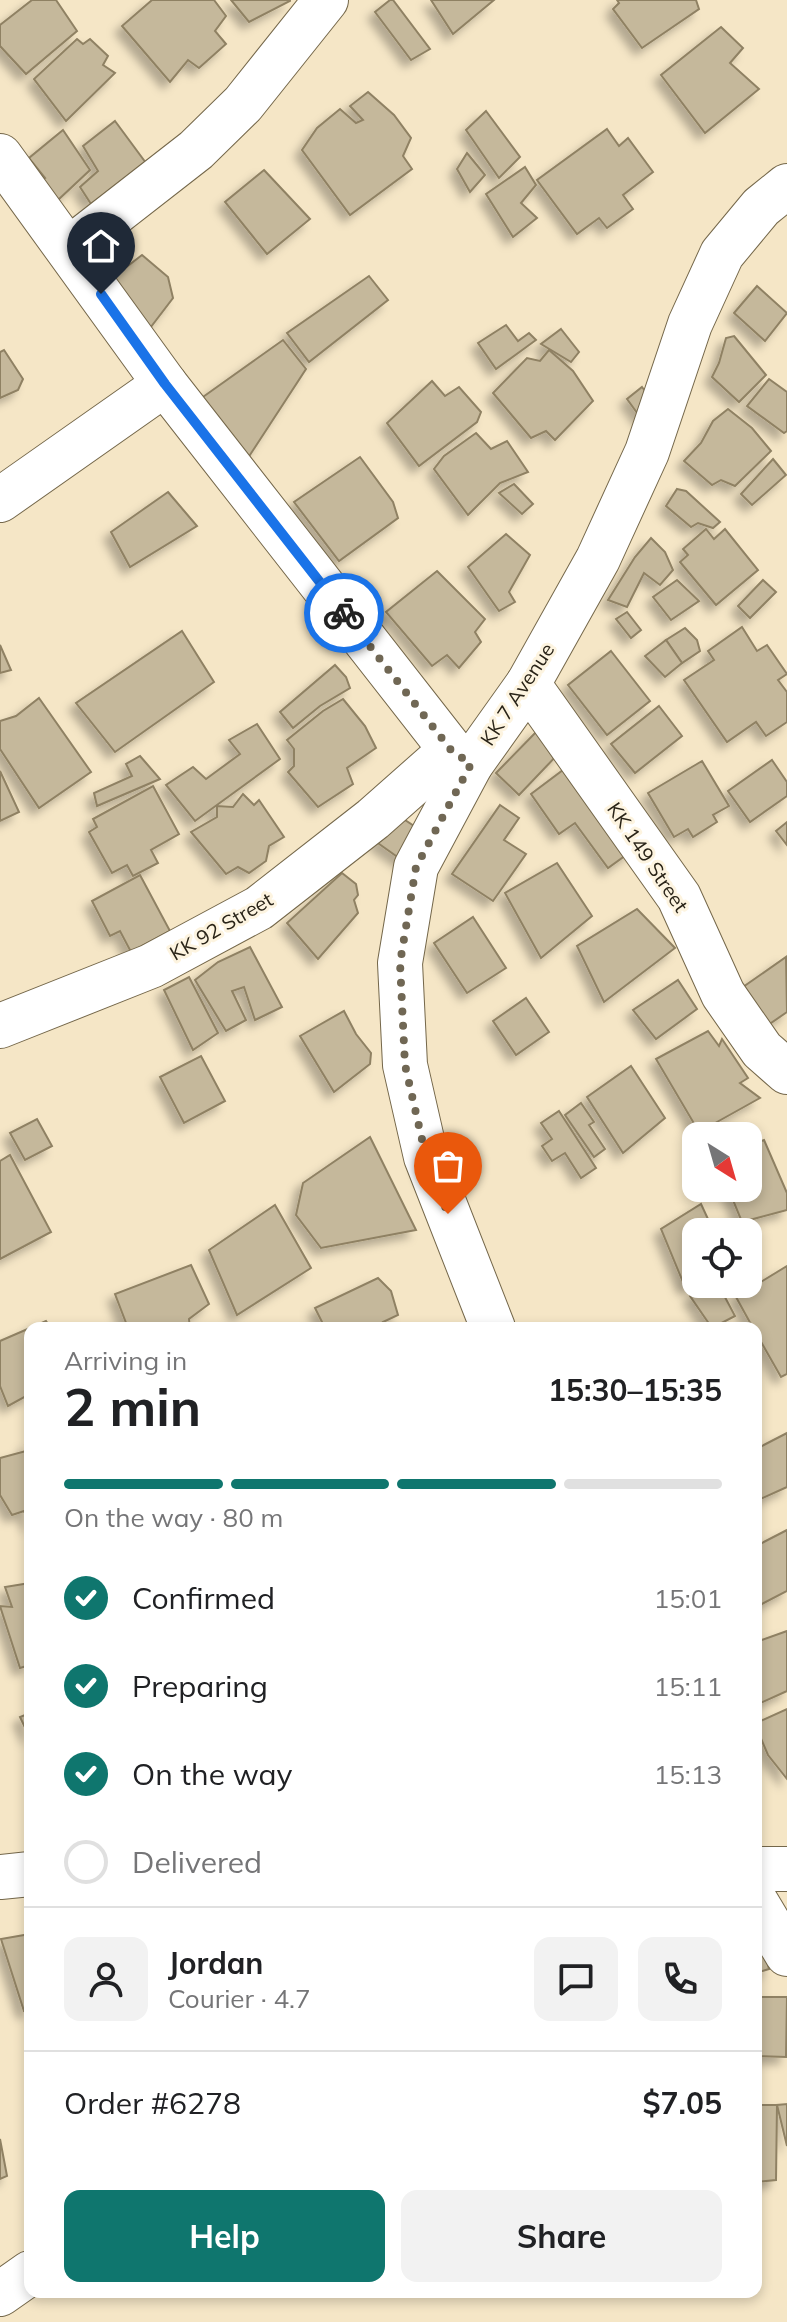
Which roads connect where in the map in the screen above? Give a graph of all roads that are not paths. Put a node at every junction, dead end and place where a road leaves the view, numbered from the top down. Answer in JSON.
{"nodes":[{"id":1,"x":326,"y":0,"type":"edge"},
{"id":2,"x":0,"y":156,"type":"edge"},
{"id":3,"x":787,"y":186,"type":"edge"},
{"id":4,"x":69,"y":249,"type":"junction"},
{"id":5,"x":165,"y":384,"type":"junction"},
{"id":6,"x":0,"y":500,"type":"edge"},
{"id":7,"x":528,"y":684,"type":"junction"},
{"id":8,"x":461,"y":757,"type":"junction"},
{"id":9,"x":0,"y":1026,"type":"edge"},
{"id":10,"x":787,"y":1072,"type":"edge"},
{"id":11,"x":491,"y":1322,"type":"edge"},
{"id":12,"x":762,"y":1869,"type":"edge"},
{"id":13,"x":787,"y":1869,"type":"edge"},
{"id":14,"x":24,"y":1875,"type":"edge"},
{"id":15,"x":0,"y":1877,"type":"edge"},
{"id":16,"x":762,"y":1912,"type":"edge"},
{"id":17,"x":787,"y":1954,"type":"edge"},
{"id":18,"x":24,"y":2277,"type":"edge"},
{"id":19,"x":0,"y":2294,"type":"edge"}],
"edges":[{"from":1,"to":4,"type":"street"},
{"from":2,"to":4,"type":"street"},
{"from":3,"to":7,"type":"street","name":"KK 7 Avenue"},
{"from":4,"to":5,"type":"street"},
{"from":5,"to":6,"type":"street"},
{"from":5,"to":8,"type":"street"},
{"from":7,"to":8,"type":"street","name":"KK 7 Avenue"},
{"from":7,"to":10,"type":"street","name":"KK 149 Street"},
{"from":8,"to":9,"type":"street","name":"KK 92 Street"},
{"from":8,"to":11,"type":"street","name":"KK 7 Avenue"},
{"from":12,"to":13,"type":"street"},
{"from":14,"to":15,"type":"street"},
{"from":16,"to":17,"type":"street"},
{"from":18,"to":19,"type":"street"}]}
